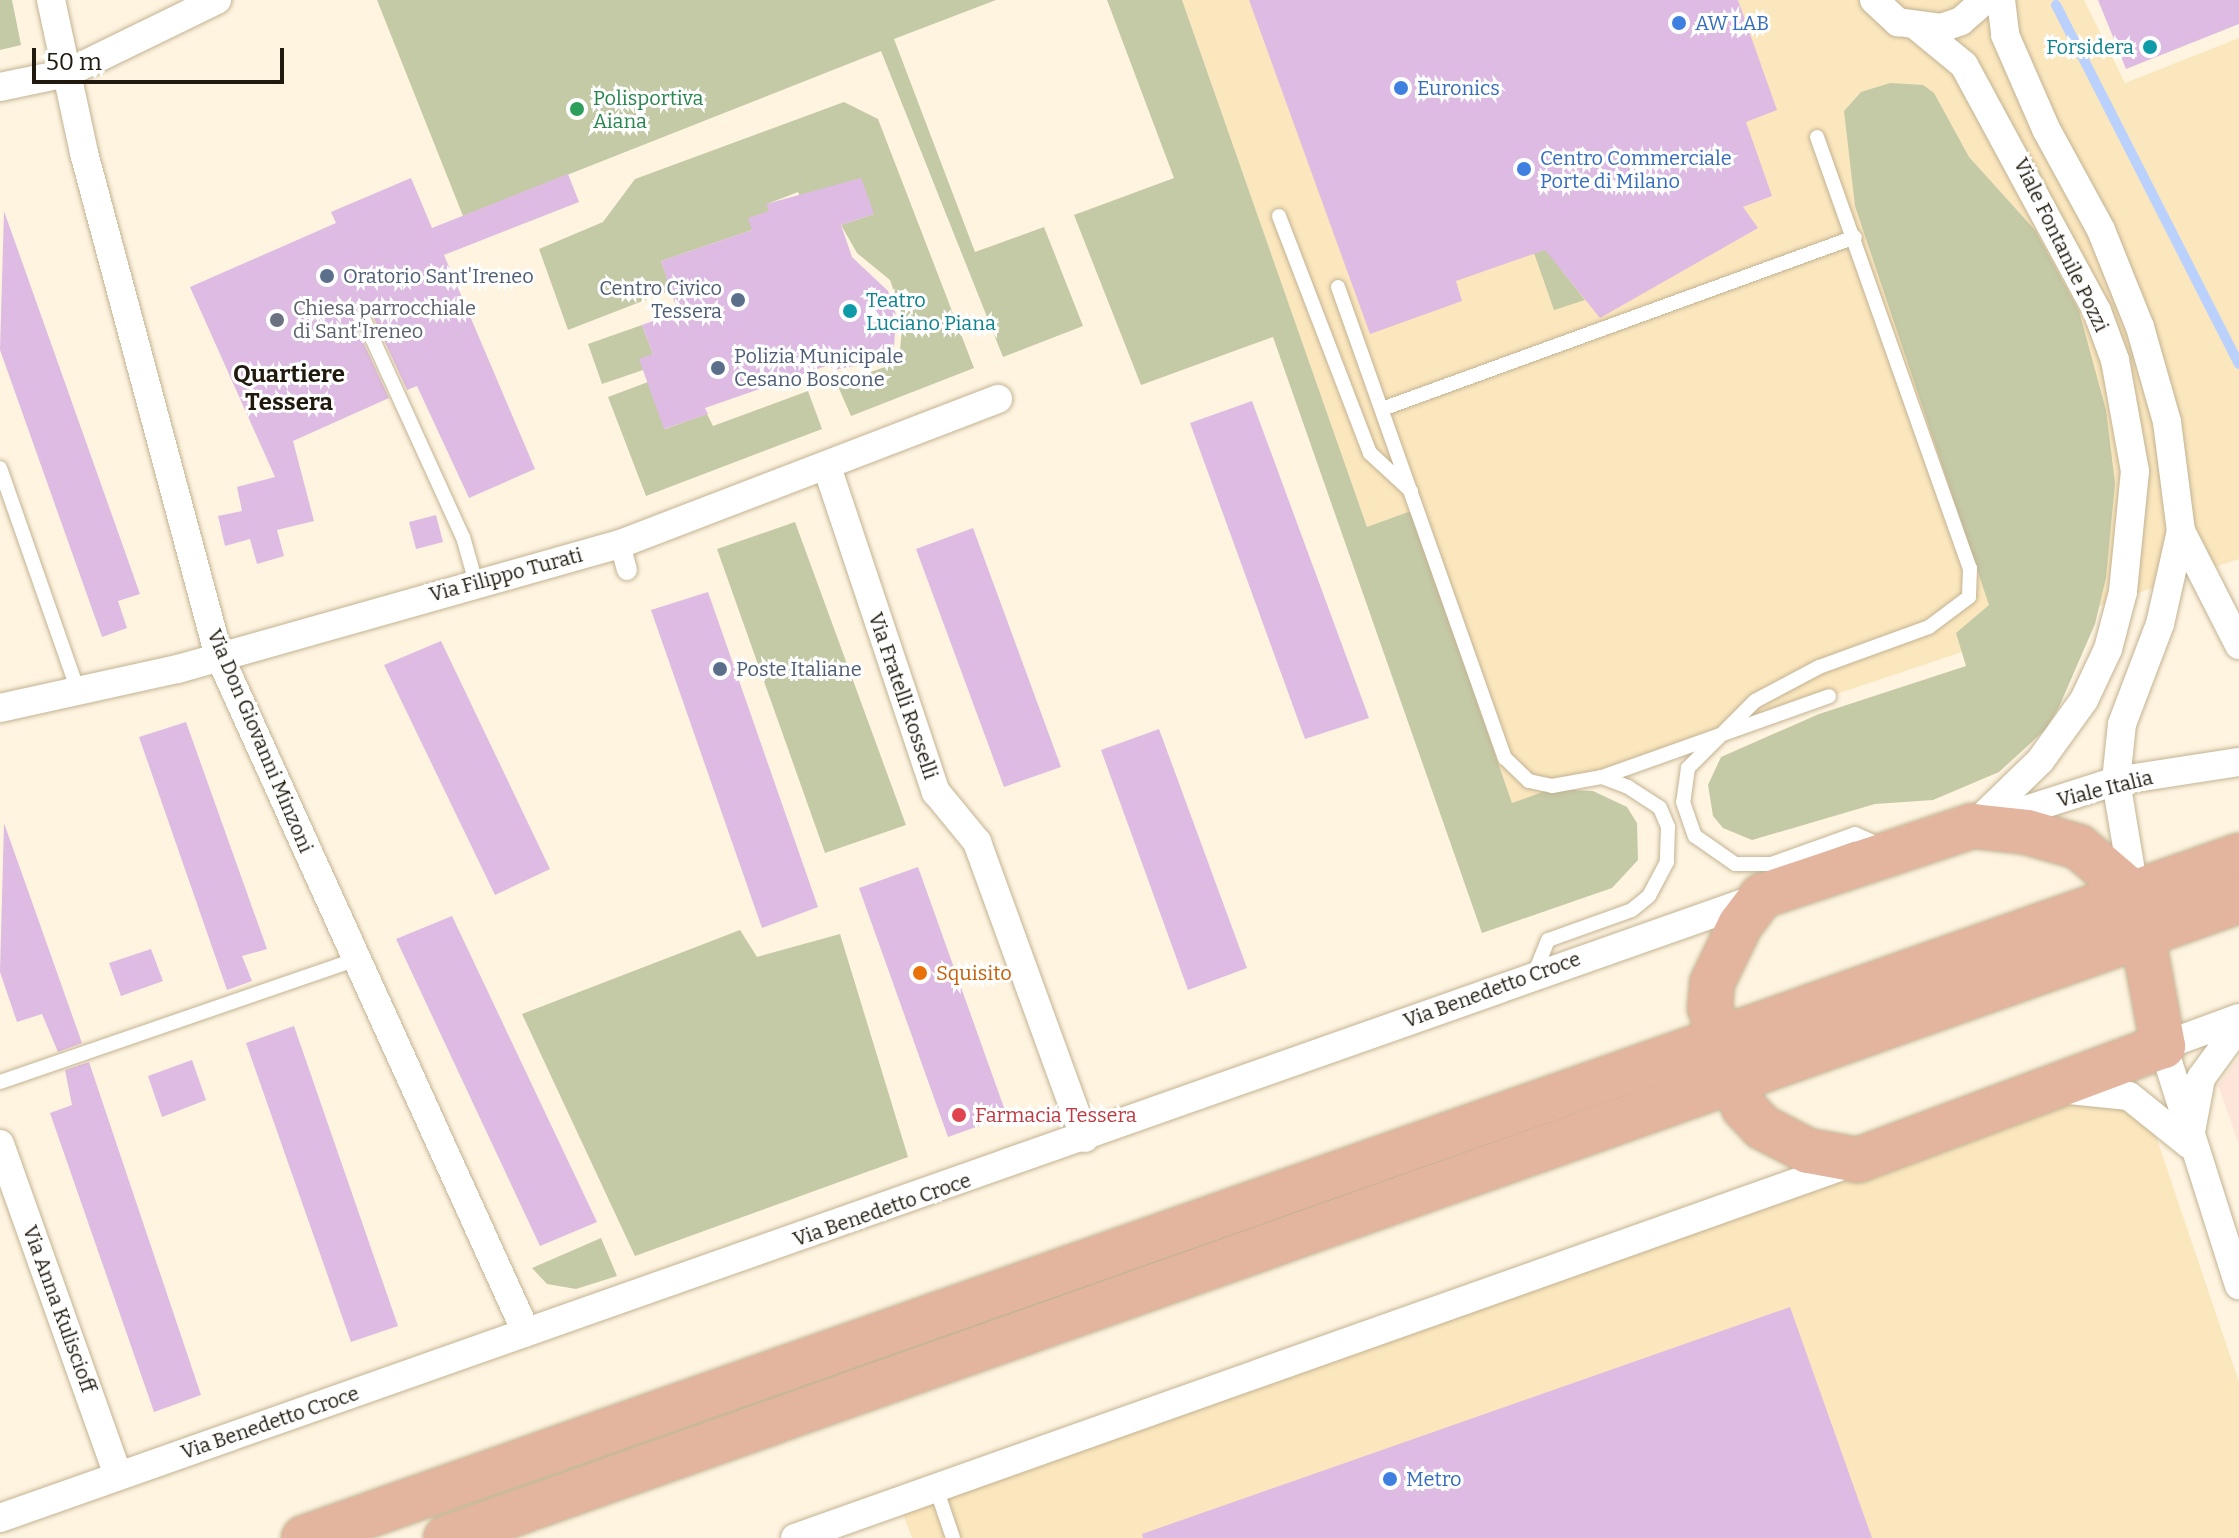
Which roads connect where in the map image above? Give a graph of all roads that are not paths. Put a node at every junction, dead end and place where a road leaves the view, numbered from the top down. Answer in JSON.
{"nodes":[{"id":1,"x":51,"y":0,"type":"edge"},
{"id":2,"x":217,"y":0,"type":"edge"},
{"id":3,"x":1874,"y":0,"type":"edge"},
{"id":4,"x":1985,"y":0,"type":"edge"},
{"id":5,"x":2001,"y":0,"type":"edge"},
{"id":6,"x":1919,"y":28,"type":"junction"},
{"id":7,"x":67,"y":73,"type":"junction"},
{"id":8,"x":0,"y":87,"type":"edge"},
{"id":9,"x":1817,"y":137,"type":"dead end"},
{"id":10,"x":1279,"y":216,"type":"dead end"},
{"id":11,"x":1855,"y":237,"type":"junction"},
{"id":12,"x":1338,"y":287,"type":"dead end"},
{"id":13,"x":363,"y":318,"type":"dead end"},
{"id":14,"x":998,"y":399,"type":"dead end"},
{"id":15,"x":1382,"y":409,"type":"junction"},
{"id":16,"x":827,"y":467,"type":"junction"},
{"id":17,"x":0,"y":468,"type":"edge"},
{"id":18,"x":1411,"y":491,"type":"junction"},
{"id":19,"x":2181,"y":531,"type":"junction"},
{"id":20,"x":476,"y":583,"type":"junction"},
{"id":21,"x":2239,"y":645,"type":"edge"},
{"id":22,"x":218,"y":653,"type":"junction"},
{"id":23,"x":77,"y":688,"type":"junction"},
{"id":24,"x":1829,"y":696,"type":"dead end"},
{"id":25,"x":0,"y":708,"type":"edge"},
{"id":26,"x":1711,"y":740,"type":"junction"},
{"id":27,"x":2239,"y":762,"type":"edge"},
{"id":28,"x":1602,"y":777,"type":"junction"},
{"id":29,"x":2116,"y":781,"type":"junction"},
{"id":30,"x":1973,"y":826,"type":"junction"},
{"id":31,"x":1895,"y":852,"type":"junction"},
{"id":32,"x":2239,"y":856,"type":"edge"},
{"id":33,"x":1762,"y":896,"type":"junction"},
{"id":34,"x":2239,"y":901,"type":"edge"},
{"id":35,"x":2139,"y":916,"type":"junction"},
{"id":36,"x":357,"y":959,"type":"junction"},
{"id":37,"x":1534,"y":974,"type":"junction"},
{"id":38,"x":2239,"y":1018,"type":"edge"},
{"id":39,"x":2239,"y":1026,"type":"edge"},
{"id":40,"x":1717,"y":1042,"type":"junction"},
{"id":41,"x":2163,"y":1046,"type":"junction"},
{"id":42,"x":0,"y":1082,"type":"edge"},
{"id":43,"x":1733,"y":1082,"type":"junction"},
{"id":44,"x":2044,"y":1091,"type":"junction"},
{"id":45,"x":1085,"y":1138,"type":"junction"},
{"id":46,"x":0,"y":1144,"type":"edge"},
{"id":47,"x":2190,"y":1145,"type":"junction"},
{"id":48,"x":1858,"y":1160,"type":"junction"},
{"id":49,"x":2239,"y":1285,"type":"edge"},
{"id":50,"x":526,"y":1332,"type":"junction"},
{"id":51,"x":118,"y":1475,"type":"junction"},
{"id":52,"x":936,"y":1488,"type":"junction"},
{"id":53,"x":0,"y":1518,"type":"edge"},
{"id":54,"x":304,"y":1538,"type":"edge"},
{"id":55,"x":446,"y":1538,"type":"edge"},
{"id":56,"x":795,"y":1538,"type":"edge"},
{"id":57,"x":953,"y":1538,"type":"edge"}],
"edges":[{"from":1,"to":7,"type":"street","name":"Via Don Giovanni Minzoni"},
{"from":2,"to":7,"type":"street"},
{"from":3,"to":6,"type":"street","name":"Viale Fontanile Pozzi"},
{"from":4,"to":6,"type":"street"},
{"from":5,"to":19,"type":"street","name":"Viale Fontanile Pozzi"},
{"from":6,"to":30,"type":"street","name":"Viale Fontanile Pozzi"},
{"from":7,"to":8,"type":"street"},
{"from":7,"to":22,"type":"street","name":"Via Don Giovanni Minzoni"},
{"from":9,"to":11,"type":"lane"},
{"from":10,"to":18,"type":"lane"},
{"from":11,"to":15,"type":"lane"},
{"from":11,"to":26,"type":"lane"},
{"from":12,"to":15,"type":"lane"},
{"from":13,"to":20,"type":"lane"},
{"from":14,"to":16,"type":"street","name":"Via Filippo Turati"},
{"from":15,"to":18,"type":"lane"},
{"from":16,"to":20,"type":"street","name":"Via Filippo Turati"},
{"from":16,"to":45,"type":"street","name":"Via Fratelli Rosselli"},
{"from":17,"to":23,"type":"lane"},
{"from":18,"to":28,"type":"lane"},
{"from":19,"to":21,"type":"street"},
{"from":19,"to":29,"type":"street"},
{"from":20,"to":22,"type":"street","name":"Via Filippo Turati"},
{"from":22,"to":23,"type":"street","name":"Via Filippo Turati"},
{"from":22,"to":36,"type":"street","name":"Via Don Giovanni Minzoni"},
{"from":23,"to":25,"type":"street","name":"Via Filippo Turati"},
{"from":24,"to":26,"type":"lane"},
{"from":26,"to":28,"type":"lane"},
{"from":26,"to":31,"type":"lane"},
{"from":27,"to":29,"type":"street","name":"Viale Italia"},
{"from":28,"to":37,"type":"lane"},
{"from":29,"to":30,"type":"street","name":"Viale Italia"},
{"from":29,"to":35,"type":"street"},
{"from":30,"to":31,"type":"main road","name":"Via Benedetto Croce"},
{"from":30,"to":35,"type":"main road","name":"Via Benedetto Croce"},
{"from":31,"to":33,"type":"main road","name":"Via Benedetto Croce"},
{"from":32,"to":35,"type":"main road"},
{"from":33,"to":37,"type":"street","name":"Via Benedetto Croce"},
{"from":33,"to":40,"type":"main road"},
{"from":34,"to":35,"type":"main road"},
{"from":35,"to":40,"type":"main road"},
{"from":35,"to":41,"type":"main road"},
{"from":35,"to":43,"type":"main road"},
{"from":36,"to":42,"type":"lane"},
{"from":36,"to":50,"type":"street","name":"Via Don Giovanni Minzoni"},
{"from":37,"to":45,"type":"street","name":"Via Benedetto Croce"},
{"from":38,"to":41,"type":"street"},
{"from":39,"to":47,"type":"street"},
{"from":40,"to":43,"type":"main road"},
{"from":40,"to":54,"type":"main road"},
{"from":41,"to":44,"type":"main road"},
{"from":41,"to":47,"type":"street"},
{"from":43,"to":48,"type":"main road"},
{"from":43,"to":55,"type":"main road"},
{"from":44,"to":47,"type":"street"},
{"from":44,"to":48,"type":"main road"},
{"from":45,"to":50,"type":"street","name":"Via Benedetto Croce"},
{"from":46,"to":51,"type":"street","name":"Via Anna Kuliscioff"},
{"from":47,"to":49,"type":"street"},
{"from":48,"to":52,"type":"street"},
{"from":50,"to":51,"type":"street","name":"Via Benedetto Croce"},
{"from":51,"to":53,"type":"street","name":"Via Benedetto Croce"},
{"from":52,"to":56,"type":"street"},
{"from":52,"to":57,"type":"lane"}]}
